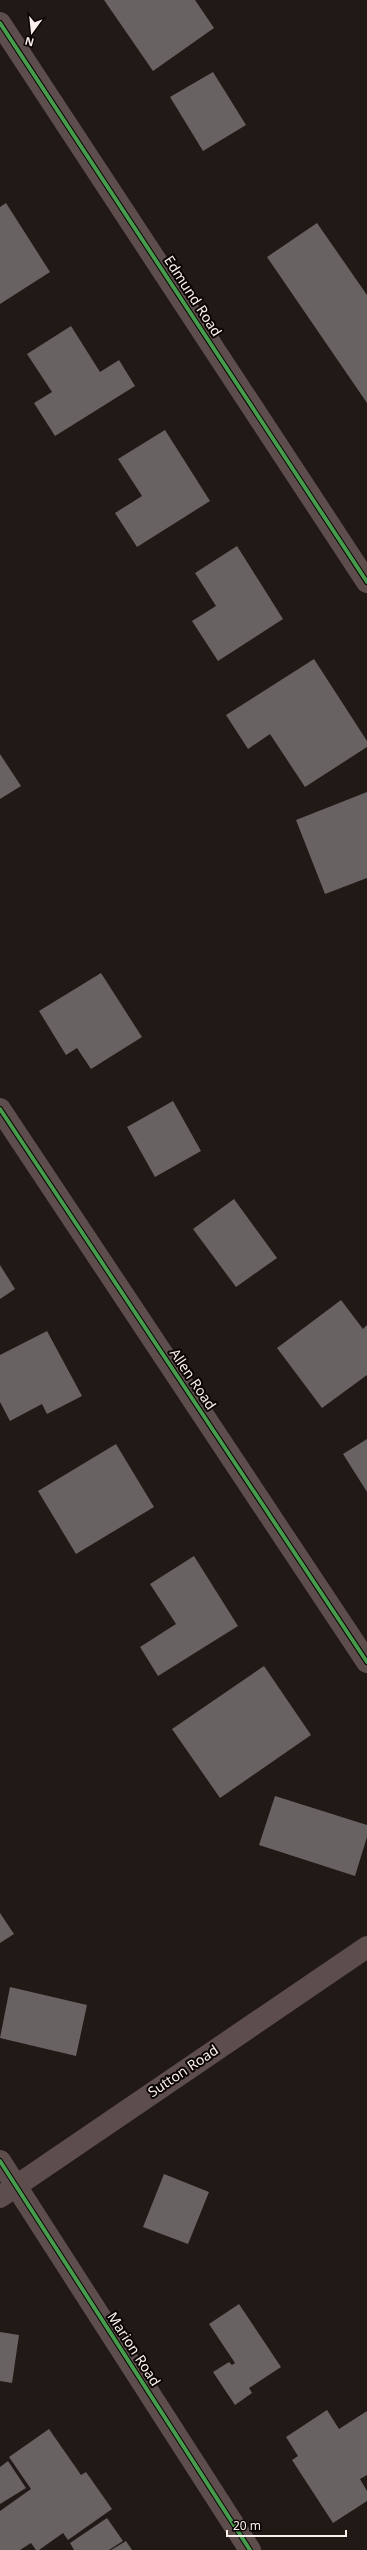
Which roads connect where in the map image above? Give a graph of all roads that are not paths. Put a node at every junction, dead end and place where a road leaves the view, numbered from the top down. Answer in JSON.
{"nodes":[{"id":1,"x":0,"y":22,"type":"edge"},
{"id":2,"x":367,"y":582,"type":"edge"},
{"id":3,"x":0,"y":1109,"type":"edge"},
{"id":4,"x":367,"y":1662,"type":"edge"},
{"id":5,"x":367,"y":1947,"type":"edge"},
{"id":6,"x":0,"y":2161,"type":"edge"},
{"id":7,"x":8,"y":2190,"type":"edge"},
{"id":8,"x":250,"y":2550,"type":"edge"}],
"edges":[{"from":1,"to":2,"type":"street","name":"Edmund Road"},
{"from":3,"to":4,"type":"street","name":"Allen Road"},
{"from":5,"to":7,"type":"street","name":"Sutton Road"},
{"from":6,"to":7,"type":"street","name":"Marion Road"},
{"from":7,"to":8,"type":"street","name":"Marion Road"}]}
